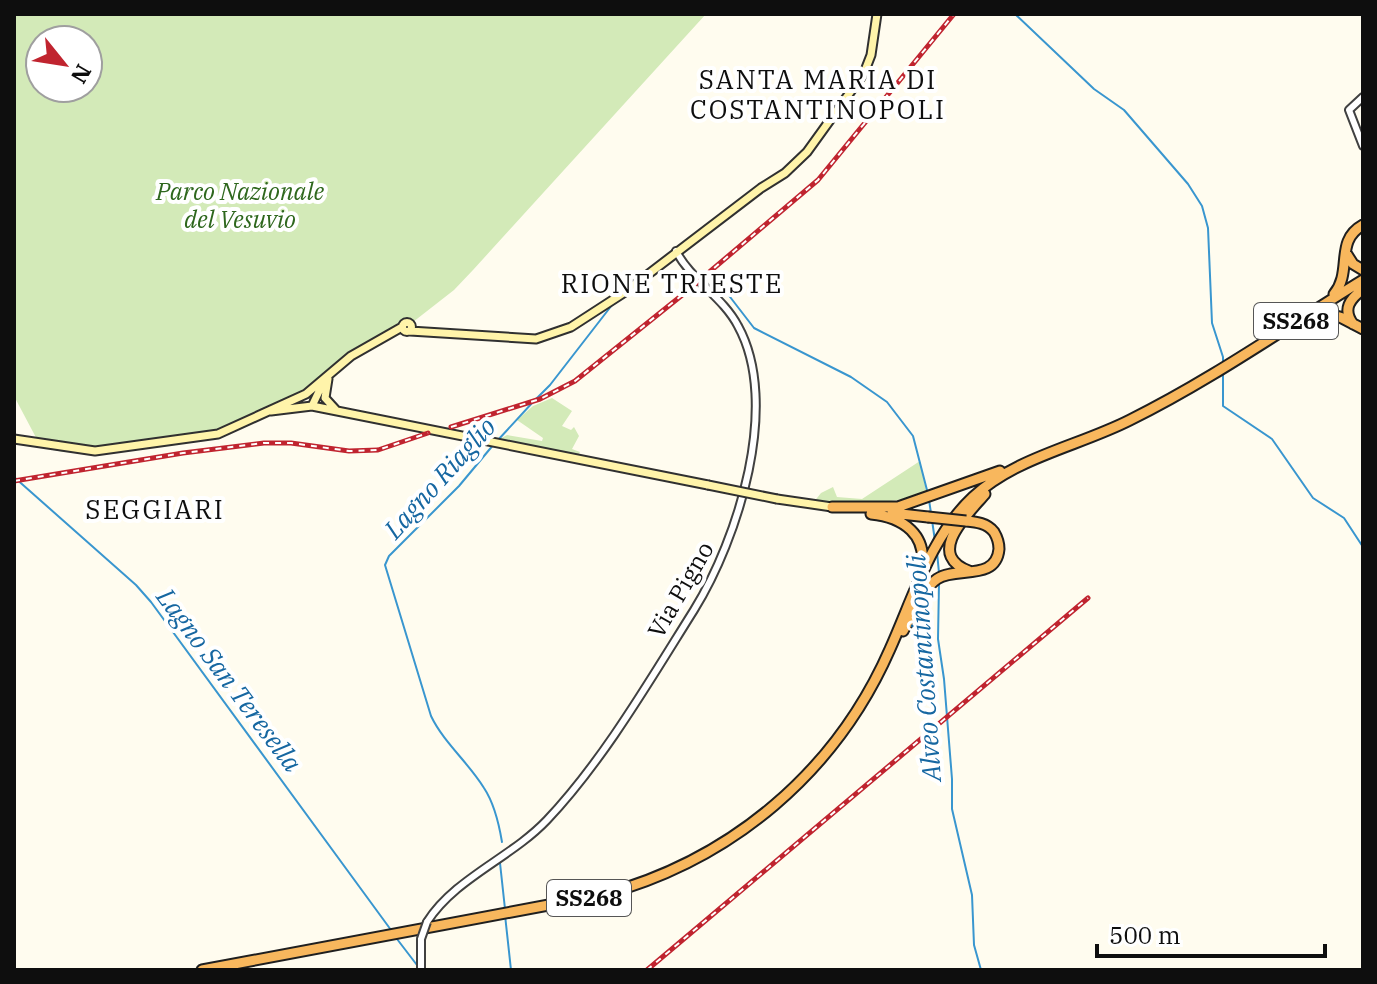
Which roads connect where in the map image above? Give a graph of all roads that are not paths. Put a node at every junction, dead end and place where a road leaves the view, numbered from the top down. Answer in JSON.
{"nodes":[{"id":1,"x":877,"y":14,"type":"edge"},
{"id":2,"x":1363,"y":97,"type":"edge"},
{"id":3,"x":1363,"y":146,"type":"edge"},
{"id":4,"x":1363,"y":225,"type":"edge"},
{"id":5,"x":1345,"y":249,"type":"junction"},
{"id":6,"x":676,"y":251,"type":"junction"},
{"id":7,"x":1363,"y":270,"type":"edge"},
{"id":8,"x":1363,"y":285,"type":"edge"},
{"id":9,"x":1303,"y":317,"type":"junction"},
{"id":10,"x":1359,"y":328,"type":"edge"},
{"id":11,"x":1275,"y":339,"type":"junction"},
{"id":12,"x":1230,"y":364,"type":"junction"},
{"id":13,"x":331,"y":372,"type":"junction"},
{"id":14,"x":324,"y":380,"type":"junction"},
{"id":15,"x":313,"y":389,"type":"junction"},
{"id":16,"x":312,"y":406,"type":"junction"},
{"id":17,"x":271,"y":411,"type":"junction"},
{"id":18,"x":338,"y":411,"type":"junction"},
{"id":19,"x":14,"y":439,"type":"edge"},
{"id":20,"x":1061,"y":453,"type":"junction"},
{"id":21,"x":1034,"y":461,"type":"junction"},
{"id":22,"x":985,"y":494,"type":"junction"},
{"id":23,"x":832,"y":507,"type":"junction"},
{"id":24,"x":938,"y":547,"type":"junction"},
{"id":25,"x":972,"y":572,"type":"junction"},
{"id":26,"x":900,"y":634,"type":"junction"},
{"id":27,"x":421,"y":967,"type":"edge"},
{"id":28,"x":202,"y":970,"type":"edge"},
{"id":29,"x":230,"y":970,"type":"edge"}],
"edges":[{"from":1,"to":6,"type":"main road"},
{"from":2,"to":3,"type":"street"},
{"from":4,"to":5,"type":"highway","number":"SS268"},
{"from":5,"to":7,"type":"highway"},
{"from":5,"to":9,"type":"highway","number":"SS268"},
{"from":6,"to":13,"type":"main road"},
{"from":6,"to":27,"type":"street","name":"Via Pigno","bridge":true},
{"from":8,"to":9,"type":"highway","number":"SS268"},
{"from":8,"to":10,"type":"highway","number":"SS268"},
{"from":8,"to":11,"type":"highway","number":"SS268"},
{"from":9,"to":12,"type":"highway","number":"SS268"},
{"from":10,"to":11,"type":"highway","number":"SS268"},
{"from":11,"to":12,"type":"highway","number":"SS268"},
{"from":12,"to":20,"type":"highway","number":"SS268"},
{"from":13,"to":14,"type":"main road"},
{"from":13,"to":18,"type":"main road"},
{"from":14,"to":15,"type":"main road"},
{"from":14,"to":16,"type":"main road"},
{"from":15,"to":16,"type":"main road"},
{"from":15,"to":17,"type":"main road"},
{"from":16,"to":17,"type":"main road"},
{"from":16,"to":18,"type":"main road"},
{"from":17,"to":19,"type":"main road"},
{"from":18,"to":23,"type":"main road","bridge":true},
{"from":20,"to":21,"type":"highway","number":"SS268"},
{"from":20,"to":22,"type":"highway","number":"SS268"},
{"from":21,"to":23,"type":"highway"},
{"from":21,"to":24,"type":"highway","number":"SS268"},
{"from":22,"to":24,"type":"highway","number":"SS268"},
{"from":22,"to":25,"type":"highway"},
{"from":23,"to":25,"type":"highway","bridge":true},
{"from":23,"to":26,"type":"highway"},
{"from":24,"to":26,"type":"highway","number":"SS268"},
{"from":24,"to":26,"type":"highway","number":"SS268"},
{"from":25,"to":26,"type":"highway"},
{"from":26,"to":28,"type":"highway","number":"SS268"},
{"from":26,"to":29,"type":"highway","number":"SS268"}]}
